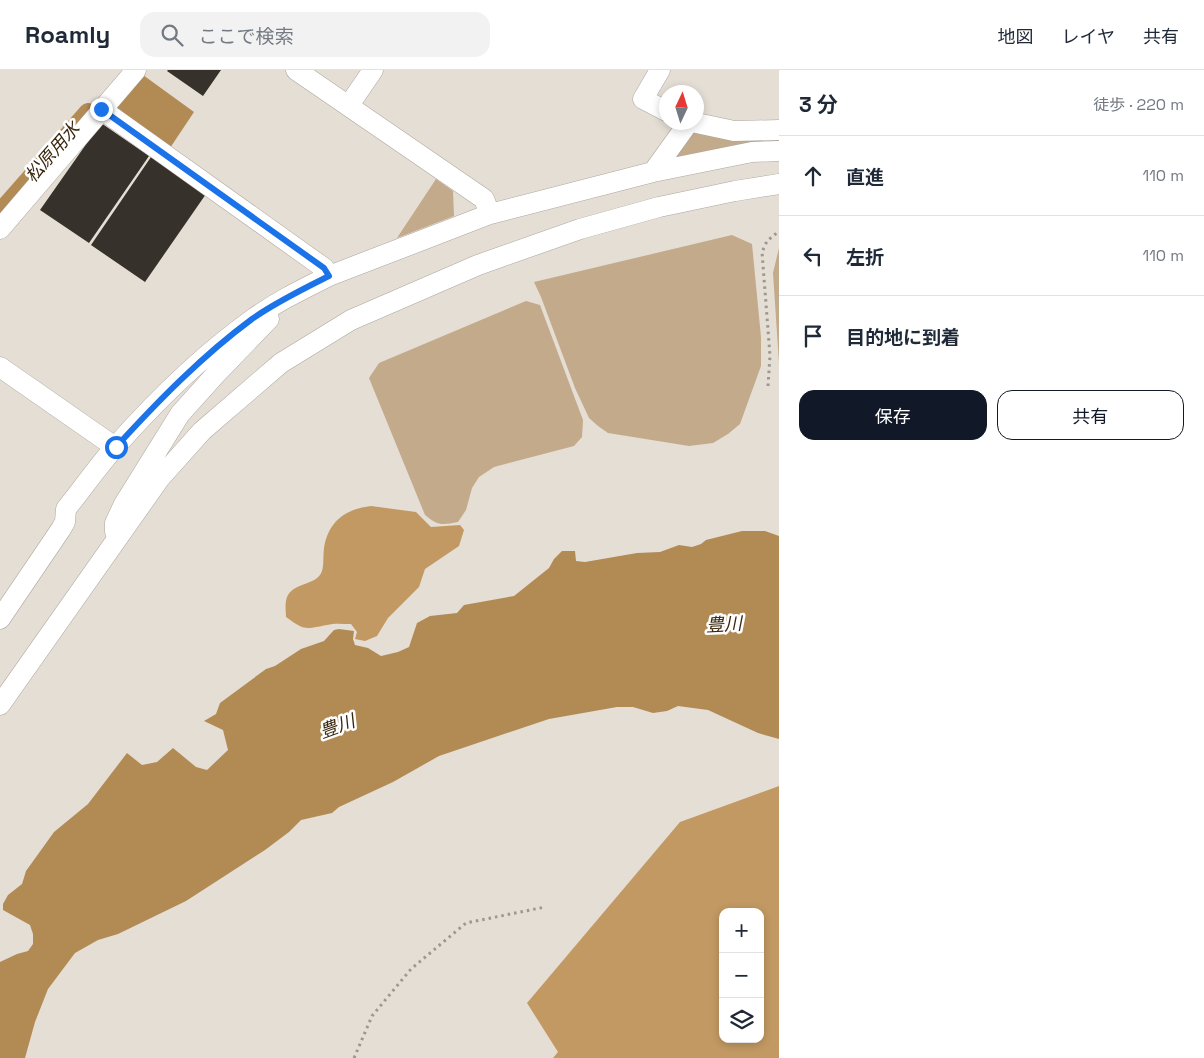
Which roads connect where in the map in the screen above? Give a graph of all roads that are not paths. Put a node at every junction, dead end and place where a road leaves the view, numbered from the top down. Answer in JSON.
{"nodes":[{"id":1,"x":136,"y":70,"type":"edge"},
{"id":2,"x":296,"y":70,"type":"edge"},
{"id":3,"x":373,"y":70,"type":"edge"},
{"id":4,"x":660,"y":70,"type":"edge"},
{"id":5,"x":349,"y":105,"type":"junction"},
{"id":6,"x":659,"y":107,"type":"edge"},
{"id":7,"x":101,"y":109,"type":"junction"},
{"id":8,"x":704,"y":125,"type":"edge"},
{"id":9,"x":684,"y":130,"type":"edge"},
{"id":10,"x":779,"y":130,"type":"edge"},
{"id":11,"x":779,"y":151,"type":"edge"},
{"id":12,"x":653,"y":172,"type":"junction"},
{"id":13,"x":779,"y":184,"type":"edge"},
{"id":14,"x":490,"y":214,"type":"junction"},
{"id":15,"x":0,"y":229,"type":"edge"},
{"id":16,"x":329,"y":276,"type":"junction"},
{"id":17,"x":283,"y":300,"type":"junction"},
{"id":18,"x":0,"y":367,"type":"edge"},
{"id":19,"x":116,"y":447,"type":"junction"},
{"id":20,"x":120,"y":536,"type":"junction"},
{"id":21,"x":0,"y":619,"type":"edge"},
{"id":22,"x":8,"y":684,"type":"edge"},
{"id":23,"x":0,"y":705,"type":"edge"}],
"edges":[{"from":1,"to":7,"type":"street"},
{"from":2,"to":5,"type":"street"},
{"from":3,"to":5,"type":"street"},
{"from":4,"to":6,"type":"street"},
{"from":5,"to":14,"type":"street"},
{"from":7,"to":15,"type":"street"},
{"from":7,"to":16,"type":"street"},
{"from":8,"to":10,"type":"street"},
{"from":9,"to":12,"type":"street"},
{"from":11,"to":12,"type":"street"},
{"from":12,"to":14,"type":"street"},
{"from":13,"to":20,"type":"street"},
{"from":14,"to":16,"type":"street"},
{"from":16,"to":17,"type":"street"},
{"from":17,"to":19,"type":"street"},
{"from":17,"to":20,"type":"street"},
{"from":18,"to":19,"type":"street"},
{"from":19,"to":21,"type":"street"},
{"from":20,"to":22,"type":"street"},
{"from":22,"to":23,"type":"street"}]}
